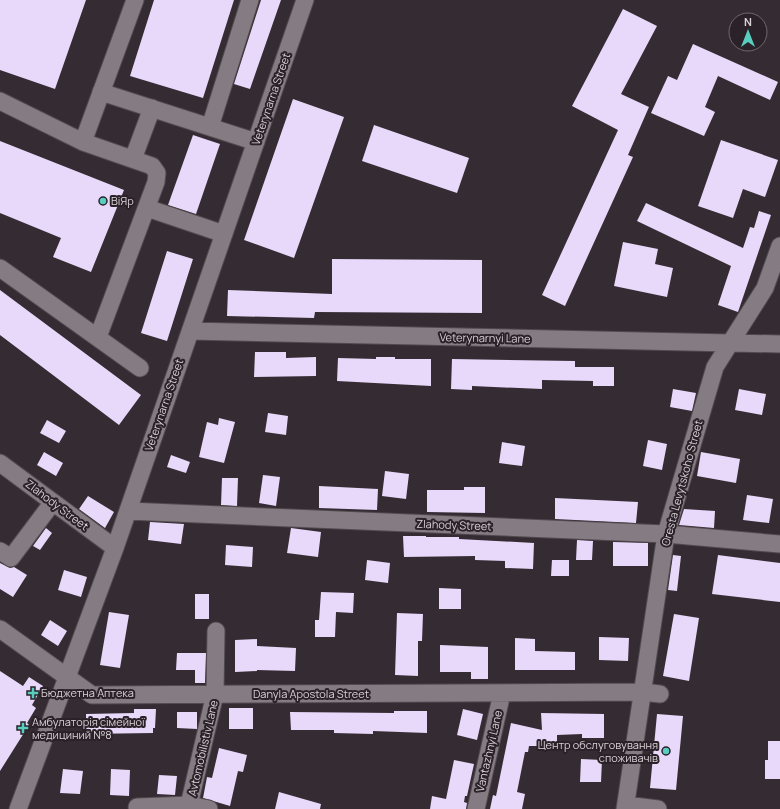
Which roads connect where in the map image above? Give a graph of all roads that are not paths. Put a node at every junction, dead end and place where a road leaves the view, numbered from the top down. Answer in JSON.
{"nodes":[{"id":1,"x":135,"y":0,"type":"edge"},
{"id":2,"x":250,"y":0,"type":"edge"},
{"id":3,"x":305,"y":0,"type":"edge"},
{"id":4,"x":101,"y":92,"type":"junction"},
{"id":5,"x":0,"y":102,"type":"edge"},
{"id":6,"x":152,"y":108,"type":"junction"},
{"id":7,"x":210,"y":127,"type":"junction"},
{"id":8,"x":83,"y":142,"type":"junction"},
{"id":9,"x":256,"y":142,"type":"junction"},
{"id":10,"x":132,"y":159,"type":"junction"},
{"id":11,"x":146,"y":208,"type":"junction"},
{"id":12,"x":224,"y":234,"type":"junction"},
{"id":13,"x":780,"y":246,"type":"edge"},
{"id":14,"x":0,"y":268,"type":"edge"},
{"id":15,"x":190,"y":331,"type":"junction"},
{"id":16,"x":98,"y":337,"type":"junction"},
{"id":17,"x":730,"y":343,"type":"junction"},
{"id":18,"x":780,"y":344,"type":"edge"},
{"id":19,"x":140,"y":368,"type":"dead end"},
{"id":20,"x":0,"y":463,"type":"edge"},
{"id":21,"x":53,"y":502,"type":"junction"},
{"id":22,"x":128,"y":511,"type":"junction"},
{"id":23,"x":666,"y":534,"type":"junction"},
{"id":24,"x":780,"y":544,"type":"edge"},
{"id":25,"x":115,"y":548,"type":"junction"},
{"id":26,"x":0,"y":552,"type":"edge"},
{"id":27,"x":216,"y":631,"type":"dead end"},
{"id":28,"x":2,"y":636,"type":"edge"},
{"id":29,"x":67,"y":677,"type":"junction"},
{"id":30,"x":643,"y":692,"type":"junction"},
{"id":31,"x":502,"y":693,"type":"junction"},
{"id":32,"x":215,"y":694,"type":"junction"},
{"id":33,"x":660,"y":694,"type":"dead end"},
{"id":34,"x":137,"y":807,"type":"dead end"},
{"id":35,"x":189,"y":807,"type":"edge"},
{"id":36,"x":626,"y":807,"type":"edge"},
{"id":37,"x":18,"y":809,"type":"edge"},
{"id":38,"x":209,"y":809,"type":"edge"},
{"id":39,"x":476,"y":809,"type":"edge"},
{"id":40,"x":658,"y":809,"type":"edge"}],
"edges":[{"from":1,"to":4,"type":"street"},
{"from":2,"to":7,"type":"street"},
{"from":3,"to":9,"type":"street","name":"Veterynarna Street"},
{"from":4,"to":6,"type":"street"},
{"from":4,"to":8,"type":"street"},
{"from":5,"to":8,"type":"street"},
{"from":6,"to":7,"type":"street"},
{"from":6,"to":10,"type":"street"},
{"from":7,"to":9,"type":"street"},
{"from":8,"to":10,"type":"street"},
{"from":9,"to":12,"type":"street","name":"Veterynarna Street"},
{"from":10,"to":11,"type":"street"},
{"from":11,"to":12,"type":"street"},
{"from":11,"to":16,"type":"street"},
{"from":12,"to":15,"type":"street","name":"Veterynarna Street"},
{"from":13,"to":17,"type":"street","name":"Oresta Levytskoho Street"},
{"from":14,"to":16,"type":"street"},
{"from":15,"to":17,"type":"street","name":"Veterynarnyi Lane"},
{"from":15,"to":22,"type":"street","name":"Veterynarna Street"},
{"from":16,"to":19,"type":"street"},
{"from":17,"to":18,"type":"street","name":"Veterynarnyi Lane"},
{"from":17,"to":23,"type":"street","name":"Oresta Levytskoho Street"},
{"from":20,"to":21,"type":"street","name":"Zlahody Street"},
{"from":21,"to":25,"type":"street","name":"Zlahody Street"},
{"from":21,"to":26,"type":"street"},
{"from":22,"to":23,"type":"street","name":"Zlahody Street"},
{"from":22,"to":25,"type":"street","name":"Veterynarna Street"},
{"from":23,"to":24,"type":"street","name":"Zlahody Street"},
{"from":23,"to":30,"type":"street","name":"Oresta Levytskoho Street"},
{"from":25,"to":29,"type":"street","name":"Veterynarna Street"},
{"from":27,"to":32,"type":"street","name":"Avtomobilistiv Lane"},
{"from":28,"to":29,"type":"street","name":"Danyla Apostola Street"},
{"from":29,"to":32,"type":"street","name":"Danyla Apostola Street"},
{"from":29,"to":37,"type":"street","name":"Veterynarna Street"},
{"from":30,"to":31,"type":"street","name":"Danyla Apostola Street"},
{"from":30,"to":33,"type":"street","name":"Danyla Apostola Street"},
{"from":30,"to":36,"type":"street","name":"Oresta Levytskoho Street"},
{"from":31,"to":32,"type":"street","name":"Danyla Apostola Street"},
{"from":31,"to":39,"type":"street","name":"Vantazhnyi Lane"},
{"from":32,"to":35,"type":"street","name":"Avtomobilistiv Lane"},
{"from":34,"to":35,"type":"street"},
{"from":35,"to":38,"type":"street","name":"Avtomobilistiv Lane"},
{"from":36,"to":40,"type":"street"}]}
